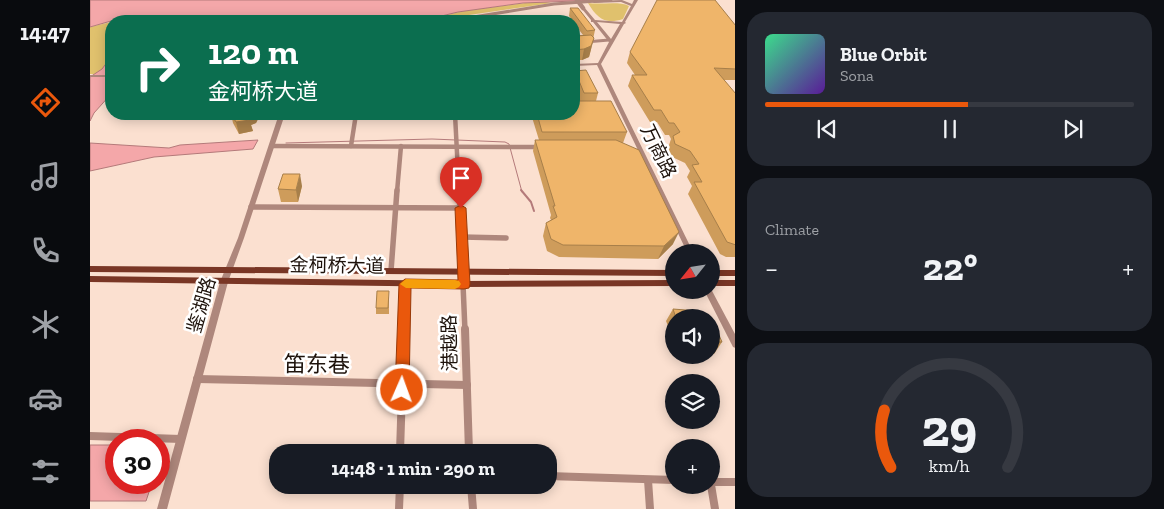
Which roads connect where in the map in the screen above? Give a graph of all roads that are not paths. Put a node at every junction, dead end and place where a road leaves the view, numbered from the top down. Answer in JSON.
{"nodes":[{"id":1,"x":577,"y":0,"type":"edge"},
{"id":2,"x":610,"y":0,"type":"edge"},
{"id":3,"x":636,"y":0,"type":"edge"},
{"id":4,"x":594,"y":2,"type":"junction"},
{"id":5,"x":633,"y":6,"type":"junction"},
{"id":6,"x":486,"y":15,"type":"edge"},
{"id":7,"x":592,"y":21,"type":"junction"},
{"id":8,"x":624,"y":23,"type":"junction"},
{"id":9,"x":580,"y":42,"type":"edge"},
{"id":10,"x":611,"y":42,"type":"junction"},
{"id":11,"x":599,"y":64,"type":"junction"},
{"id":12,"x":580,"y":65,"type":"edge"},
{"id":13,"x":90,"y":76,"type":"edge"},
{"id":14,"x":105,"y":76,"type":"edge"},
{"id":15,"x":611,"y":109,"type":"edge"},
{"id":16,"x":620,"y":109,"type":"junction"},
{"id":17,"x":280,"y":120,"type":"edge"},
{"id":18,"x":355,"y":120,"type":"edge"},
{"id":19,"x":455,"y":120,"type":"edge"},
{"id":20,"x":457,"y":142,"type":"junction"},
{"id":21,"x":352,"y":144,"type":"junction"},
{"id":22,"x":272,"y":146,"type":"junction"},
{"id":23,"x":401,"y":146,"type":"junction"},
{"id":24,"x":542,"y":147,"type":"edge"},
{"id":25,"x":630,"y":148,"type":"edge"},
{"id":26,"x":640,"y":148,"type":"junction"},
{"id":27,"x":251,"y":207,"type":"junction"},
{"id":28,"x":461,"y":208,"type":"junction"},
{"id":29,"x":396,"y":209,"type":"junction"},
{"id":30,"x":462,"y":237,"type":"junction"},
{"id":31,"x":506,"y":238,"type":"dead end"},
{"id":32,"x":686,"y":244,"type":"edge"},
{"id":33,"x":90,"y":269,"type":"edge"},
{"id":34,"x":227,"y":271,"type":"junction"},
{"id":35,"x":391,"y":272,"type":"junction"},
{"id":36,"x":464,"y":272,"type":"junction"},
{"id":37,"x":665,"y":273,"type":"edge"},
{"id":38,"x":720,"y":273,"type":"edge"},
{"id":39,"x":735,"y":273,"type":"edge"},
{"id":40,"x":90,"y":279,"type":"edge"},
{"id":41,"x":224,"y":282,"type":"junction"},
{"id":42,"x":665,"y":283,"type":"edge"},
{"id":43,"x":720,"y":283,"type":"edge"},
{"id":44,"x":735,"y":283,"type":"edge"},
{"id":45,"x":405,"y":284,"type":"junction"},
{"id":46,"x":464,"y":284,"type":"junction"},
{"id":47,"x":712,"y":299,"type":"edge"},
{"id":48,"x":735,"y":345,"type":"edge"},
{"id":49,"x":197,"y":379,"type":"junction"},
{"id":50,"x":402,"y":384,"type":"junction"},
{"id":51,"x":467,"y":385,"type":"junction"},
{"id":52,"x":90,"y":436,"type":"edge"},
{"id":53,"x":181,"y":439,"type":"junction"},
{"id":54,"x":400,"y":444,"type":"edge"},
{"id":55,"x":469,"y":444,"type":"edge"},
{"id":56,"x":557,"y":476,"type":"edge"},
{"id":57,"x":648,"y":480,"type":"junction"},
{"id":58,"x":665,"y":480,"type":"edge"},
{"id":59,"x":735,"y":482,"type":"edge"},
{"id":60,"x":720,"y":483,"type":"edge"},
{"id":61,"x":400,"y":494,"type":"edge"},
{"id":62,"x":472,"y":494,"type":"edge"},
{"id":63,"x":713,"y":494,"type":"edge"},
{"id":64,"x":162,"y":509,"type":"edge"},
{"id":65,"x":399,"y":509,"type":"edge"},
{"id":66,"x":473,"y":509,"type":"edge"},
{"id":67,"x":650,"y":509,"type":"edge"},
{"id":68,"x":715,"y":509,"type":"edge"}],
"edges":[{"from":1,"to":7,"type":"street","bridge":true},
{"from":2,"to":4,"type":"street"},
{"from":3,"to":5,"type":"street"},
{"from":4,"to":5,"type":"street"},
{"from":4,"to":6,"type":"street"},
{"from":5,"to":8,"type":"street"},
{"from":7,"to":8,"type":"street"},
{"from":7,"to":10,"type":"street"},
{"from":8,"to":10,"type":"street"},
{"from":9,"to":10,"type":"street"},
{"from":10,"to":11,"type":"street"},
{"from":11,"to":12,"type":"street"},
{"from":11,"to":16,"type":"street","name":"万商路"},
{"from":13,"to":14,"type":"street"},
{"from":15,"to":16,"type":"street"},
{"from":16,"to":26,"type":"street","name":"万商路"},
{"from":17,"to":22,"type":"street","name":"鉴湖路"},
{"from":18,"to":21,"type":"street"},
{"from":19,"to":20,"type":"street","name":"港越路"},
{"from":20,"to":23,"type":"street"},
{"from":20,"to":24,"type":"street"},
{"from":20,"to":28,"type":"street","name":"港越路"},
{"from":21,"to":22,"type":"street"},
{"from":21,"to":23,"type":"street"},
{"from":22,"to":27,"type":"street","name":"鉴湖路"},
{"from":23,"to":29,"type":"street"},
{"from":25,"to":26,"type":"street"},
{"from":26,"to":32,"type":"street","name":"万商路"},
{"from":27,"to":29,"type":"street"},
{"from":27,"to":34,"type":"street","name":"鉴湖路"},
{"from":28,"to":29,"type":"street"},
{"from":28,"to":30,"type":"street","name":"港越路"},
{"from":29,"to":35,"type":"street"},
{"from":30,"to":31,"type":"street"},
{"from":30,"to":36,"type":"street","name":"港越路"},
{"from":33,"to":34,"type":"main road","name":"金柯桥大道"},
{"from":34,"to":35,"type":"main road","name":"金柯桥大道"},
{"from":34,"to":41,"type":"street","name":"鉴湖路"},
{"from":35,"to":36,"type":"main road","name":"金柯桥大道"},
{"from":36,"to":37,"type":"main road","name":"金柯桥大道"},
{"from":36,"to":46,"type":"street","name":"港越路"},
{"from":38,"to":39,"type":"main road"},
{"from":40,"to":41,"type":"main road","name":"金柯桥大道"},
{"from":41,"to":45,"type":"main road","name":"金柯桥大道"},
{"from":41,"to":49,"type":"street","name":"鉴湖路"},
{"from":42,"to":46,"type":"main road","name":"金柯桥大道"},
{"from":43,"to":44,"type":"main road"},
{"from":45,"to":46,"type":"main road","name":"金柯桥大道"},
{"from":45,"to":50,"type":"street"},
{"from":46,"to":51,"type":"street","name":"港越路"},
{"from":47,"to":48,"type":"street"},
{"from":49,"to":50,"type":"street","name":"笛东巷"},
{"from":49,"to":53,"type":"street","name":"鉴湖路"},
{"from":50,"to":51,"type":"street","name":"笛东巷"},
{"from":50,"to":54,"type":"street"},
{"from":51,"to":55,"type":"street","name":"港越路"},
{"from":52,"to":53,"type":"street"},
{"from":53,"to":64,"type":"street","name":"鉴湖路"},
{"from":56,"to":57,"type":"street"},
{"from":57,"to":58,"type":"street"},
{"from":57,"to":67,"type":"street"},
{"from":59,"to":60,"type":"street"},
{"from":61,"to":65,"type":"street"},
{"from":62,"to":66,"type":"street"},
{"from":63,"to":68,"type":"street"}]}
